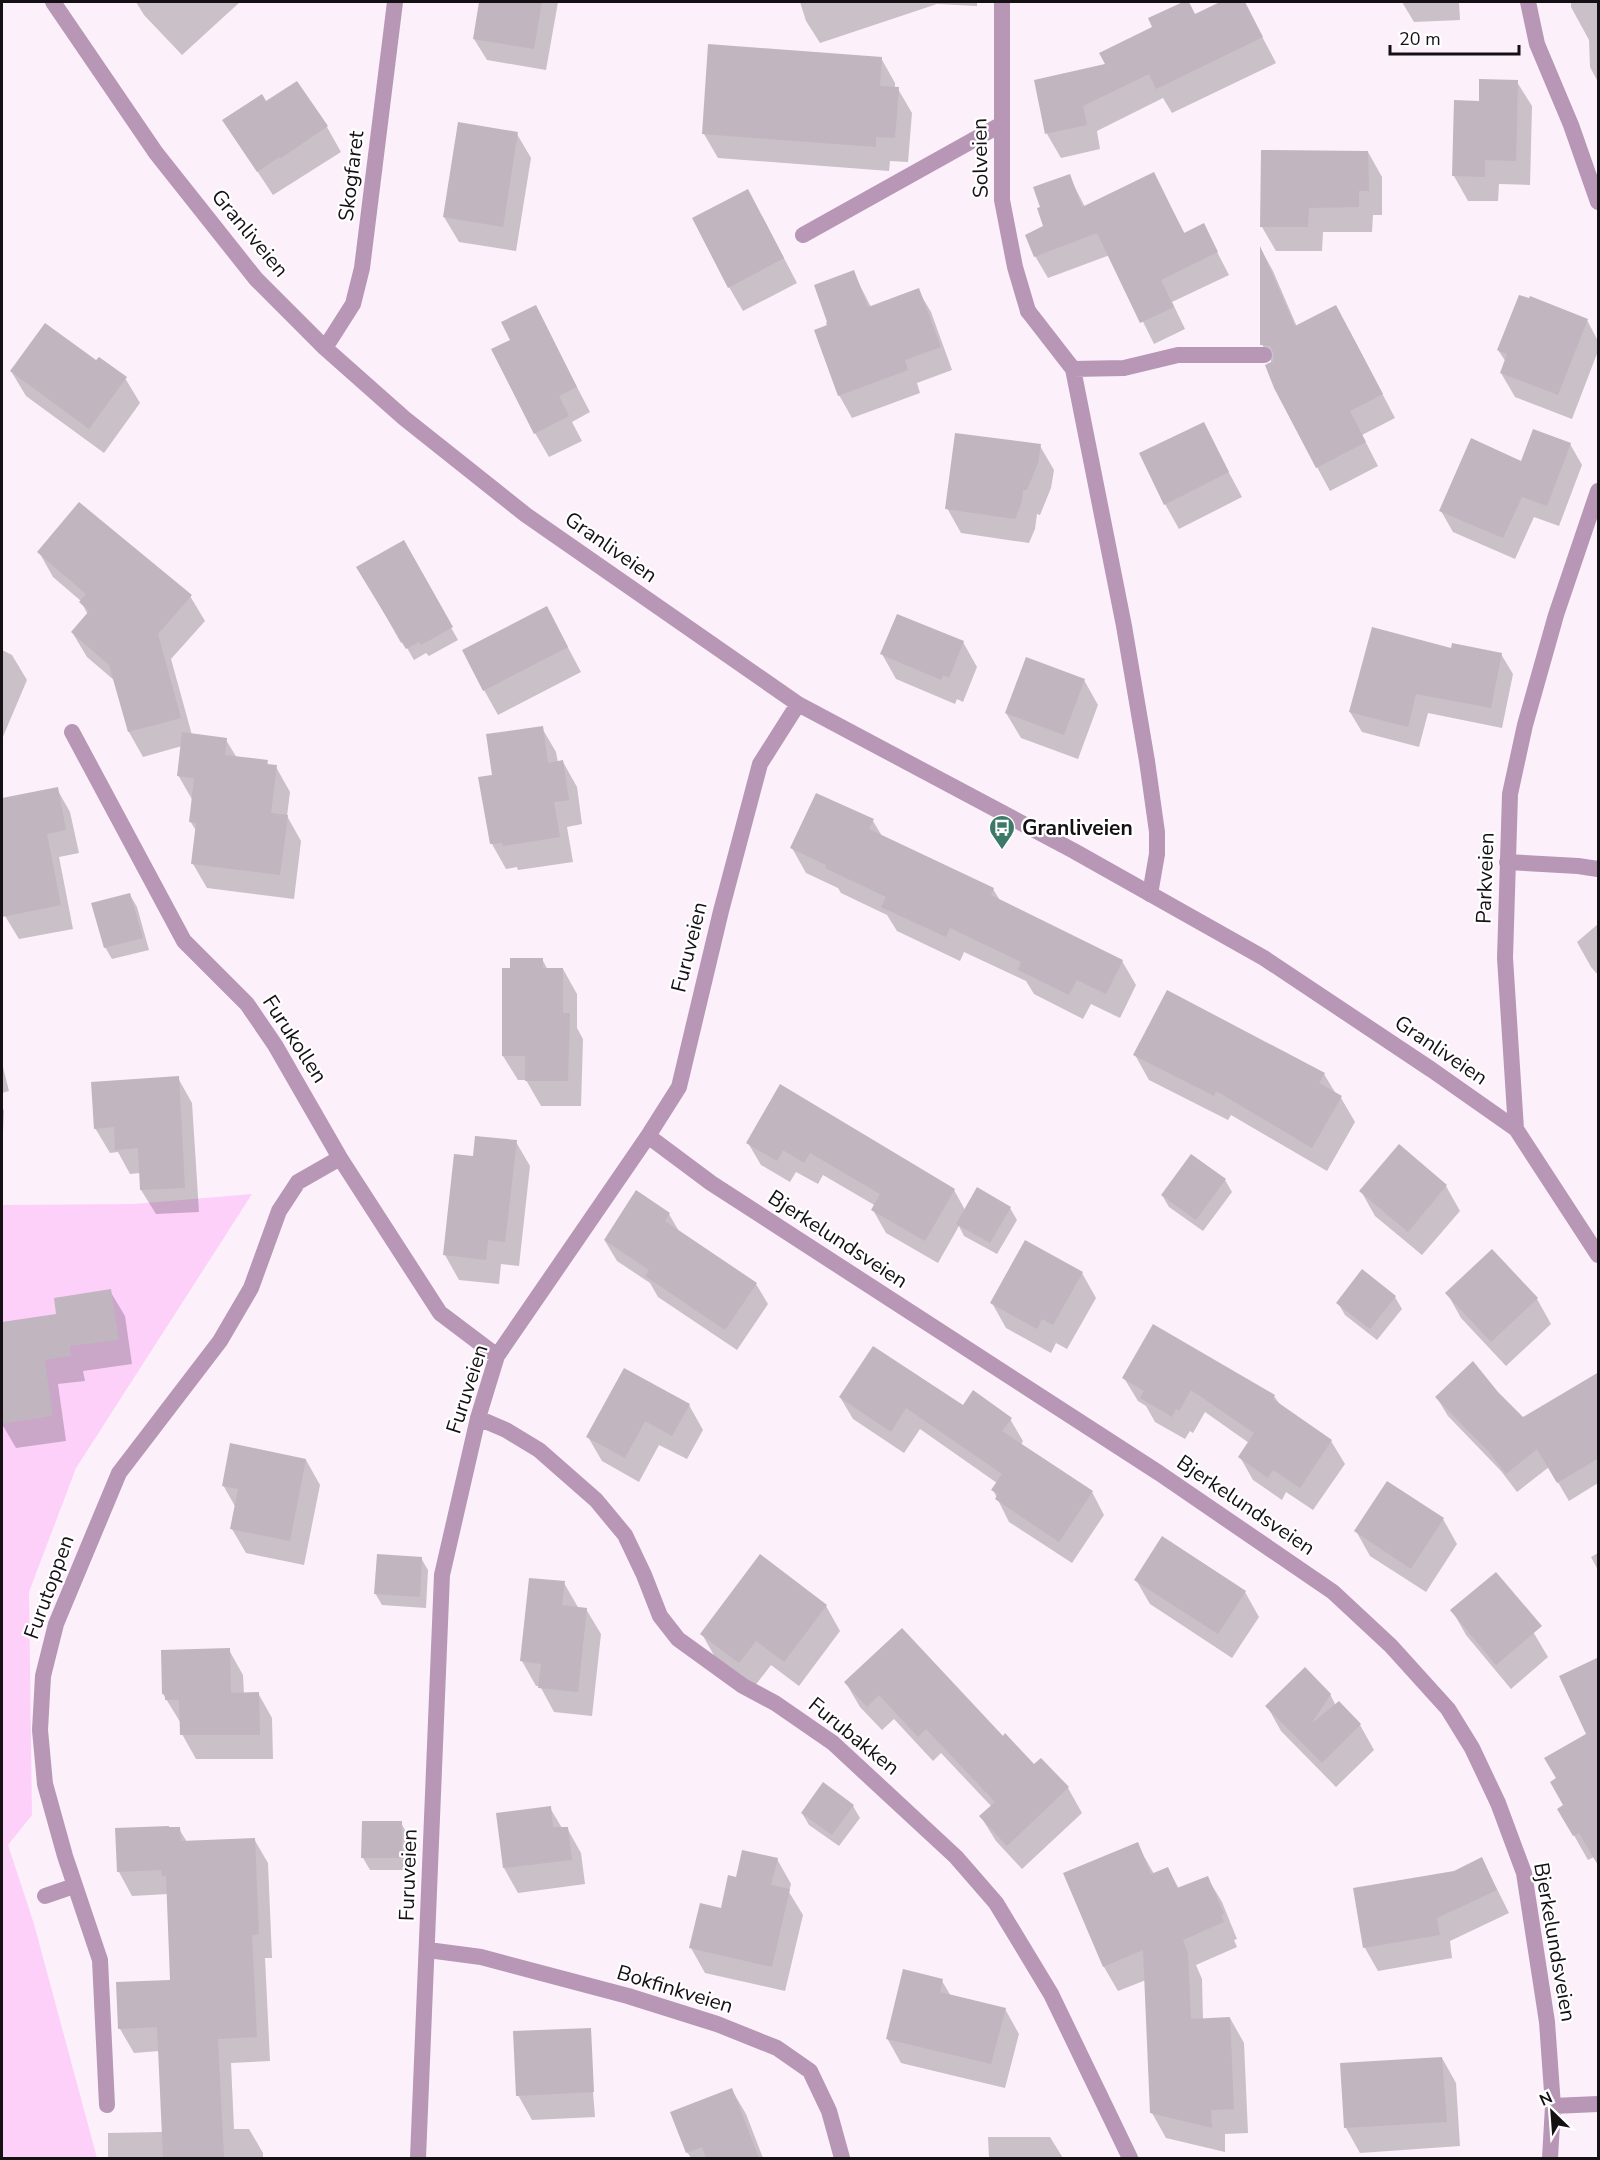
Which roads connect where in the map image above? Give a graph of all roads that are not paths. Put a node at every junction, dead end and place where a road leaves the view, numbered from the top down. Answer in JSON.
{"nodes":[{"id":1,"x":53,"y":2,"type":"edge"},
{"id":2,"x":395,"y":2,"type":"edge"},
{"id":3,"x":1002,"y":2,"type":"edge"},
{"id":4,"x":1528,"y":2,"type":"edge"},
{"id":5,"x":1002,"y":124,"type":"junction"},
{"id":6,"x":1599,"y":202,"type":"edge"},
{"id":7,"x":803,"y":235,"type":"dead end"},
{"id":8,"x":326,"y":348,"type":"junction"},
{"id":9,"x":1263,"y":355,"type":"dead end"},
{"id":10,"x":1073,"y":369,"type":"junction"},
{"id":11,"x":1599,"y":491,"type":"edge"},
{"id":12,"x":798,"y":704,"type":"junction"},
{"id":13,"x":72,"y":732,"type":"dead end"},
{"id":14,"x":1507,"y":862,"type":"junction"},
{"id":15,"x":1599,"y":869,"type":"edge"},
{"id":16,"x":1150,"y":894,"type":"junction"},
{"id":17,"x":1516,"y":1129,"type":"junction"},
{"id":18,"x":648,"y":1136,"type":"junction"},
{"id":19,"x":340,"y":1158,"type":"junction"},
{"id":20,"x":1599,"y":1255,"type":"edge"},
{"id":21,"x":497,"y":1356,"type":"junction"},
{"id":22,"x":478,"y":1418,"type":"junction"},
{"id":23,"x":74,"y":1886,"type":"junction"},
{"id":24,"x":45,"y":1896,"type":"dead end"},
{"id":25,"x":428,"y":1950,"type":"junction"},
{"id":26,"x":1599,"y":2104,"type":"edge"},
{"id":27,"x":107,"y":2105,"type":"dead end"},
{"id":28,"x":1553,"y":2106,"type":"junction"},
{"id":29,"x":418,"y":2158,"type":"edge"},
{"id":30,"x":842,"y":2158,"type":"edge"},
{"id":31,"x":1130,"y":2158,"type":"edge"},
{"id":32,"x":1550,"y":2158,"type":"edge"}],
"edges":[{"from":1,"to":8,"type":"street","name":"Granliveien"},
{"from":2,"to":8,"type":"street","name":"Skogfaret"},
{"from":3,"to":5,"type":"street","name":"Solveien"},
{"from":4,"to":6,"type":"street"},
{"from":5,"to":7,"type":"street"},
{"from":5,"to":10,"type":"street","name":"Solveien"},
{"from":8,"to":12,"type":"street","name":"Granliveien"},
{"from":9,"to":10,"type":"street"},
{"from":10,"to":16,"type":"street"},
{"from":11,"to":14,"type":"street","name":"Parkveien"},
{"from":12,"to":16,"type":"street","name":"Granliveien"},
{"from":12,"to":18,"type":"street","name":"Furuveien"},
{"from":13,"to":19,"type":"street","name":"Furukollen"},
{"from":14,"to":15,"type":"street"},
{"from":14,"to":17,"type":"street","name":"Parkveien"},
{"from":16,"to":17,"type":"street","name":"Granliveien"},
{"from":17,"to":20,"type":"street","name":"Parkveien"},
{"from":18,"to":21,"type":"street","name":"Furuveien"},
{"from":18,"to":28,"type":"street","name":"Bjerkelundsveien"},
{"from":19,"to":21,"type":"street","name":"Furukollen"},
{"from":19,"to":23,"type":"street","name":"Furutoppen"},
{"from":21,"to":22,"type":"street","name":"Furuveien"},
{"from":22,"to":25,"type":"street","name":"Furuveien"},
{"from":22,"to":31,"type":"street","name":"Furubakken"},
{"from":23,"to":24,"type":"street"},
{"from":23,"to":27,"type":"street","name":"Furutoppen"},
{"from":25,"to":29,"type":"street","name":"Furuveien"},
{"from":25,"to":30,"type":"street","name":"Bokfinkveien"},
{"from":26,"to":28,"type":"street"},
{"from":28,"to":32,"type":"street","name":"Bjerkelundsveien"}]}
